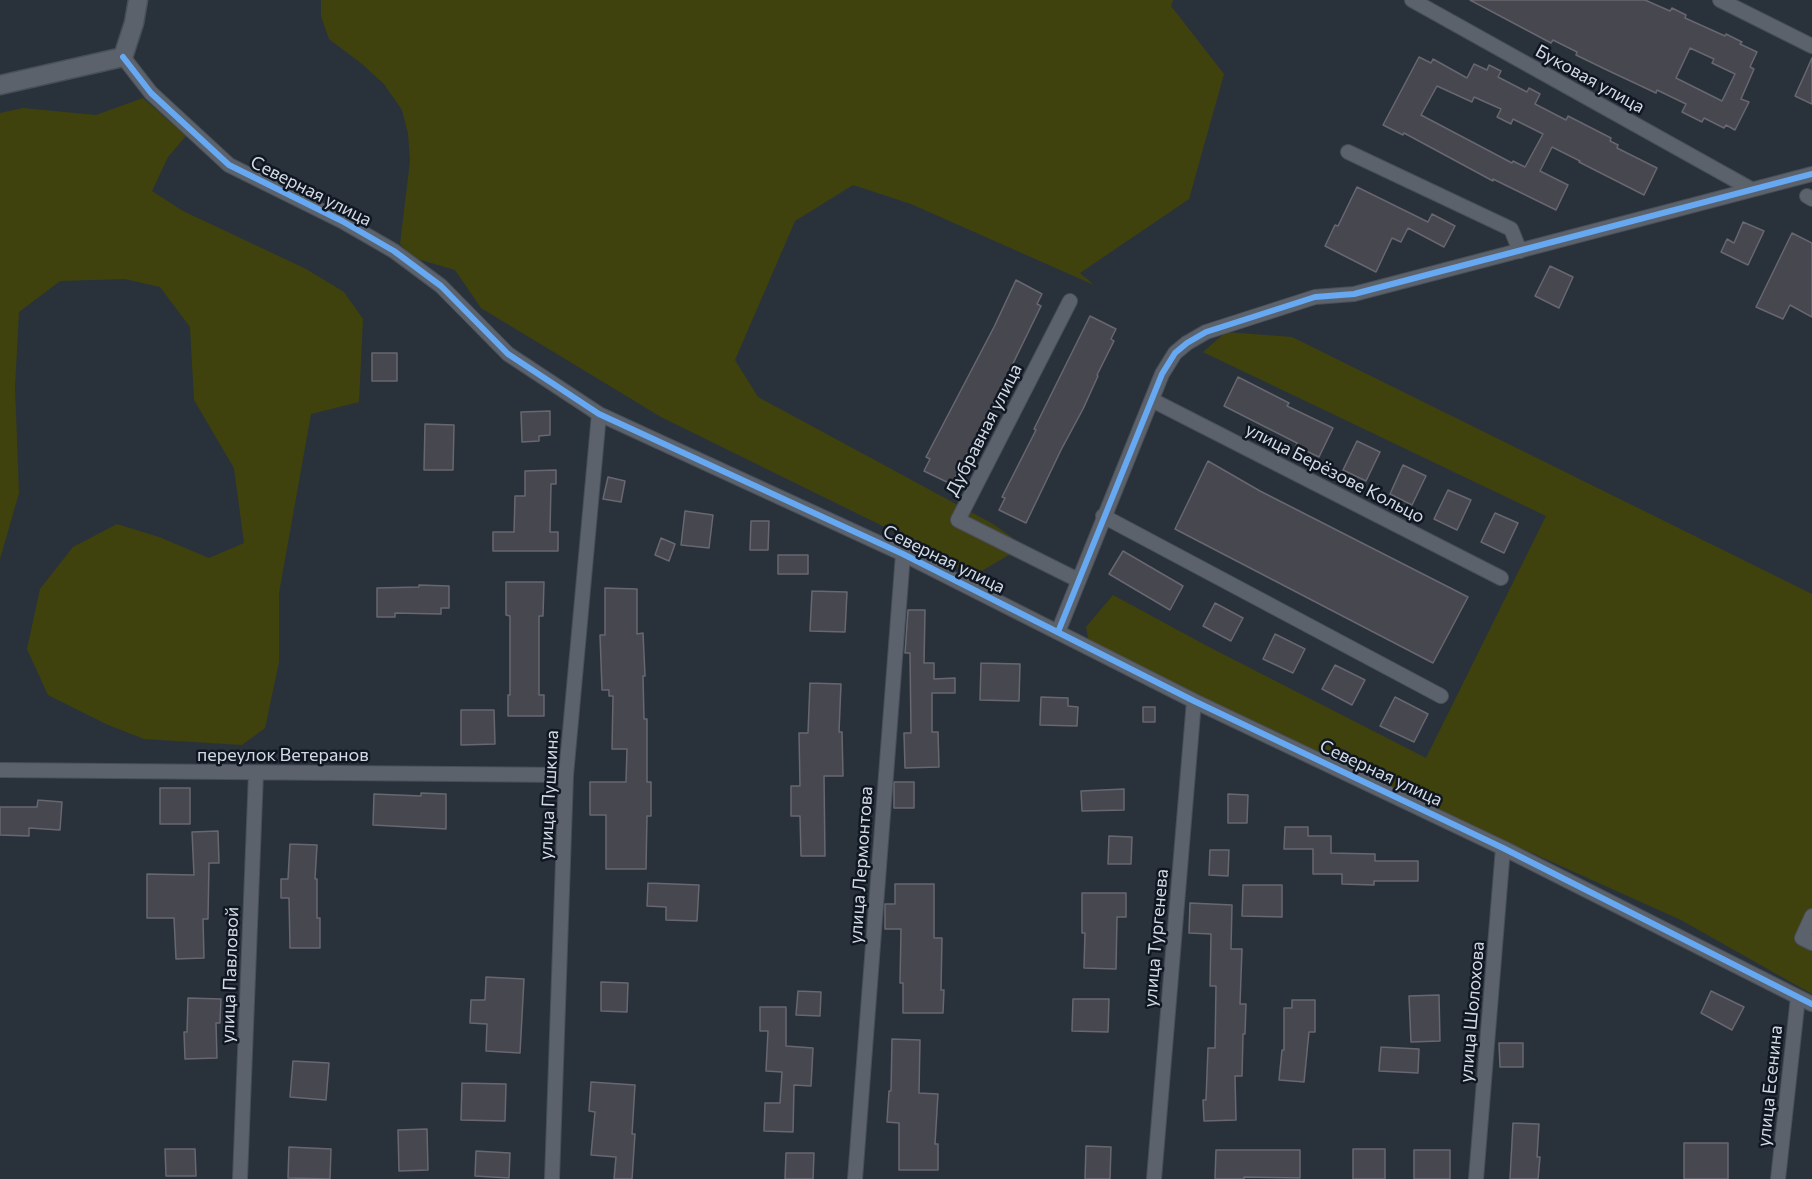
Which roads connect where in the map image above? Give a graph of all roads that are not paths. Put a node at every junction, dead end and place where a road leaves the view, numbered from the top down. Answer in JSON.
{"nodes":[{"id":1,"x":138,"y":0,"type":"edge"},
{"id":2,"x":1412,"y":0,"type":"edge"},
{"id":3,"x":1720,"y":0,"type":"edge"},
{"id":4,"x":1812,"y":46,"type":"edge"},
{"id":5,"x":123,"y":57,"type":"junction"},
{"id":6,"x":0,"y":85,"type":"edge"},
{"id":7,"x":1348,"y":152,"type":"dead end"},
{"id":8,"x":1812,"y":174,"type":"edge"},
{"id":9,"x":1750,"y":189,"type":"junction"},
{"id":10,"x":1520,"y":251,"type":"junction"},
{"id":11,"x":1070,"y":301,"type":"dead end"},
{"id":12,"x":1152,"y":400,"type":"junction"},
{"id":13,"x":599,"y":414,"type":"junction"},
{"id":14,"x":1103,"y":516,"type":"junction"},
{"id":15,"x":903,"y":554,"type":"junction"},
{"id":16,"x":1501,"y":578,"type":"dead end"},
{"id":17,"x":1078,"y":580,"type":"junction"},
{"id":18,"x":1058,"y":632,"type":"junction"},
{"id":19,"x":1441,"y":696,"type":"dead end"},
{"id":20,"x":1194,"y":701,"type":"junction"},
{"id":21,"x":0,"y":770,"type":"edge"},
{"id":22,"x":256,"y":773,"type":"junction"},
{"id":23,"x":566,"y":775,"type":"junction"},
{"id":24,"x":1503,"y":848,"type":"junction"},
{"id":25,"x":1812,"y":915,"type":"edge"},
{"id":26,"x":1812,"y":943,"type":"edge"},
{"id":27,"x":1798,"y":997,"type":"junction"},
{"id":28,"x":1812,"y":1004,"type":"edge"},
{"id":29,"x":240,"y":1179,"type":"edge"},
{"id":30,"x":552,"y":1179,"type":"edge"},
{"id":31,"x":855,"y":1179,"type":"edge"},
{"id":32,"x":1154,"y":1179,"type":"edge"},
{"id":33,"x":1476,"y":1179,"type":"edge"},
{"id":34,"x":1778,"y":1179,"type":"edge"}],
"edges":[{"from":1,"to":5,"type":"street"},
{"from":2,"to":9,"type":"street","name":"Буковая улица"},
{"from":3,"to":4,"type":"street"},
{"from":5,"to":6,"type":"street"},
{"from":5,"to":13,"type":"street","name":"Северная улица"},
{"from":7,"to":10,"type":"street"},
{"from":8,"to":9,"type":"street"},
{"from":9,"to":10,"type":"street"},
{"from":10,"to":12,"type":"street"},
{"from":11,"to":17,"type":"street","name":"Дубравная улица"},
{"from":12,"to":14,"type":"street"},
{"from":12,"to":16,"type":"street","name":"улица Берёзове Кольцо"},
{"from":13,"to":15,"type":"street","name":"Северная улица"},
{"from":13,"to":23,"type":"street","name":"улица Пушкина"},
{"from":14,"to":17,"type":"street"},
{"from":14,"to":19,"type":"street"},
{"from":15,"to":18,"type":"street","name":"Северная улица"},
{"from":15,"to":31,"type":"street","name":"улица Лермонтова"},
{"from":17,"to":18,"type":"street"},
{"from":18,"to":20,"type":"street","name":"Северная улица"},
{"from":20,"to":24,"type":"street","name":"Северная улица"},
{"from":20,"to":32,"type":"street","name":"улица Тургенева"},
{"from":21,"to":22,"type":"street","name":"переулок Ветеранов"},
{"from":22,"to":23,"type":"street","name":"переулок Ветеранов"},
{"from":22,"to":29,"type":"street","name":"улица Павловой"},
{"from":23,"to":30,"type":"street","name":"улица Пушкина"},
{"from":24,"to":27,"type":"street","name":"Северная улица"},
{"from":24,"to":33,"type":"street","name":"улица Шолохова"},
{"from":25,"to":26,"type":"street"},
{"from":27,"to":28,"type":"street","name":"Северная улица"},
{"from":27,"to":34,"type":"street","name":"улица Есенина"}]}
